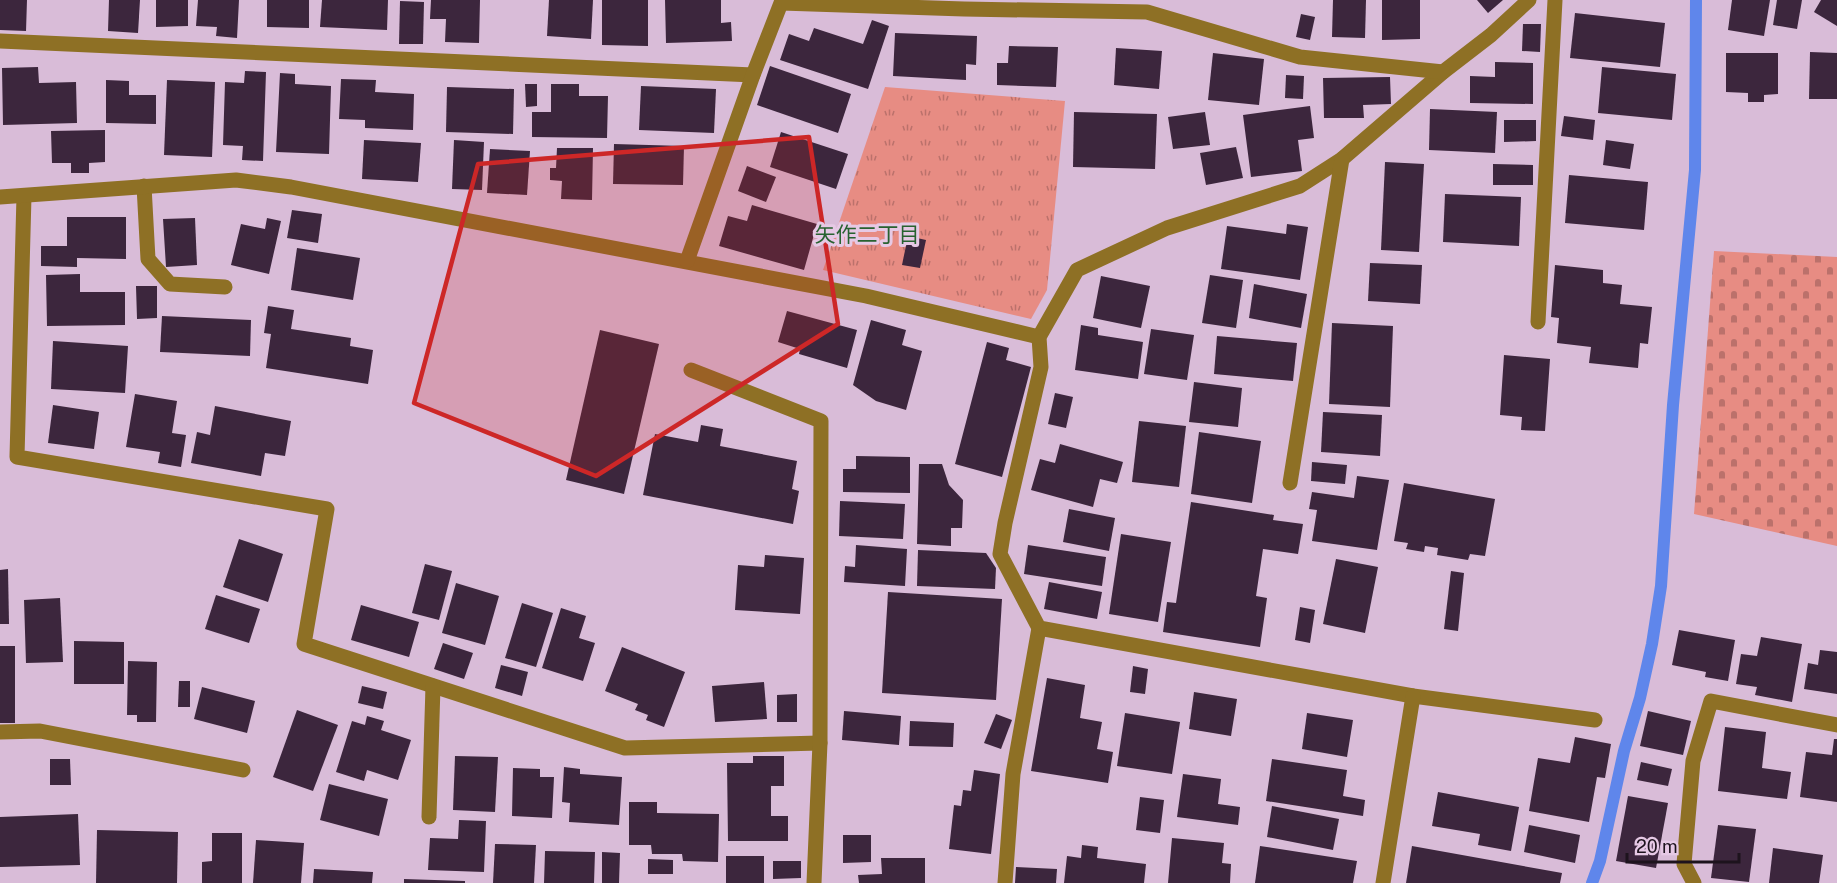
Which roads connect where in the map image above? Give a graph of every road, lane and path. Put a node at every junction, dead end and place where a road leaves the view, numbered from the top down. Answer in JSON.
{"nodes":[{"id":1,"x":1529,"y":0,"type":"edge"},
{"id":2,"x":1556,"y":0,"type":"edge"},
{"id":3,"x":0,"y":41,"type":"edge"},
{"id":4,"x":1443,"y":72,"type":"junction"},
{"id":5,"x":753,"y":75,"type":"junction"},
{"id":6,"x":1342,"y":159,"type":"junction"},
{"id":7,"x":144,"y":186,"type":"junction"},
{"id":8,"x":24,"y":196,"type":"junction"},
{"id":9,"x":0,"y":197,"type":"edge"},
{"id":10,"x":687,"y":261,"type":"junction"},
{"id":11,"x":225,"y":287,"type":"dead end"},
{"id":12,"x":1538,"y":322,"type":"dead end"},
{"id":13,"x":1039,"y":337,"type":"junction"},
{"id":14,"x":691,"y":370,"type":"dead end"},
{"id":15,"x":1290,"y":483,"type":"dead end"},
{"id":16,"x":1039,"y":628,"type":"junction"},
{"id":17,"x":433,"y":686,"type":"junction"},
{"id":18,"x":1413,"y":696,"type":"junction"},
{"id":19,"x":1594,"y":720,"type":"dead end"},
{"id":20,"x":1837,"y":725,"type":"edge"},
{"id":21,"x":0,"y":732,"type":"edge"},
{"id":22,"x":820,"y":743,"type":"junction"},
{"id":23,"x":243,"y":770,"type":"dead end"},
{"id":24,"x":429,"y":817,"type":"dead end"},
{"id":25,"x":814,"y":883,"type":"edge"},
{"id":26,"x":1005,"y":883,"type":"edge"},
{"id":27,"x":1383,"y":883,"type":"edge"},
{"id":28,"x":1694,"y":883,"type":"edge"}],
"edges":[{"from":1,"to":4,"type":"street"},
{"from":2,"to":12,"type":"street"},
{"from":3,"to":5,"type":"street"},
{"from":4,"to":5,"type":"street"},
{"from":4,"to":6,"type":"street"},
{"from":5,"to":10,"type":"street"},
{"from":6,"to":13,"type":"street"},
{"from":6,"to":15,"type":"street"},
{"from":7,"to":8,"type":"street"},
{"from":7,"to":10,"type":"street"},
{"from":7,"to":11,"type":"street"},
{"from":8,"to":9,"type":"street"},
{"from":8,"to":17,"type":"street"},
{"from":10,"to":13,"type":"street"},
{"from":13,"to":16,"type":"street"},
{"from":14,"to":22,"type":"street"},
{"from":16,"to":18,"type":"street"},
{"from":16,"to":26,"type":"street"},
{"from":17,"to":22,"type":"street"},
{"from":17,"to":24,"type":"street"},
{"from":18,"to":19,"type":"street"},
{"from":18,"to":27,"type":"street"},
{"from":20,"to":28,"type":"street"},
{"from":21,"to":23,"type":"street"},
{"from":22,"to":25,"type":"street"}]}
